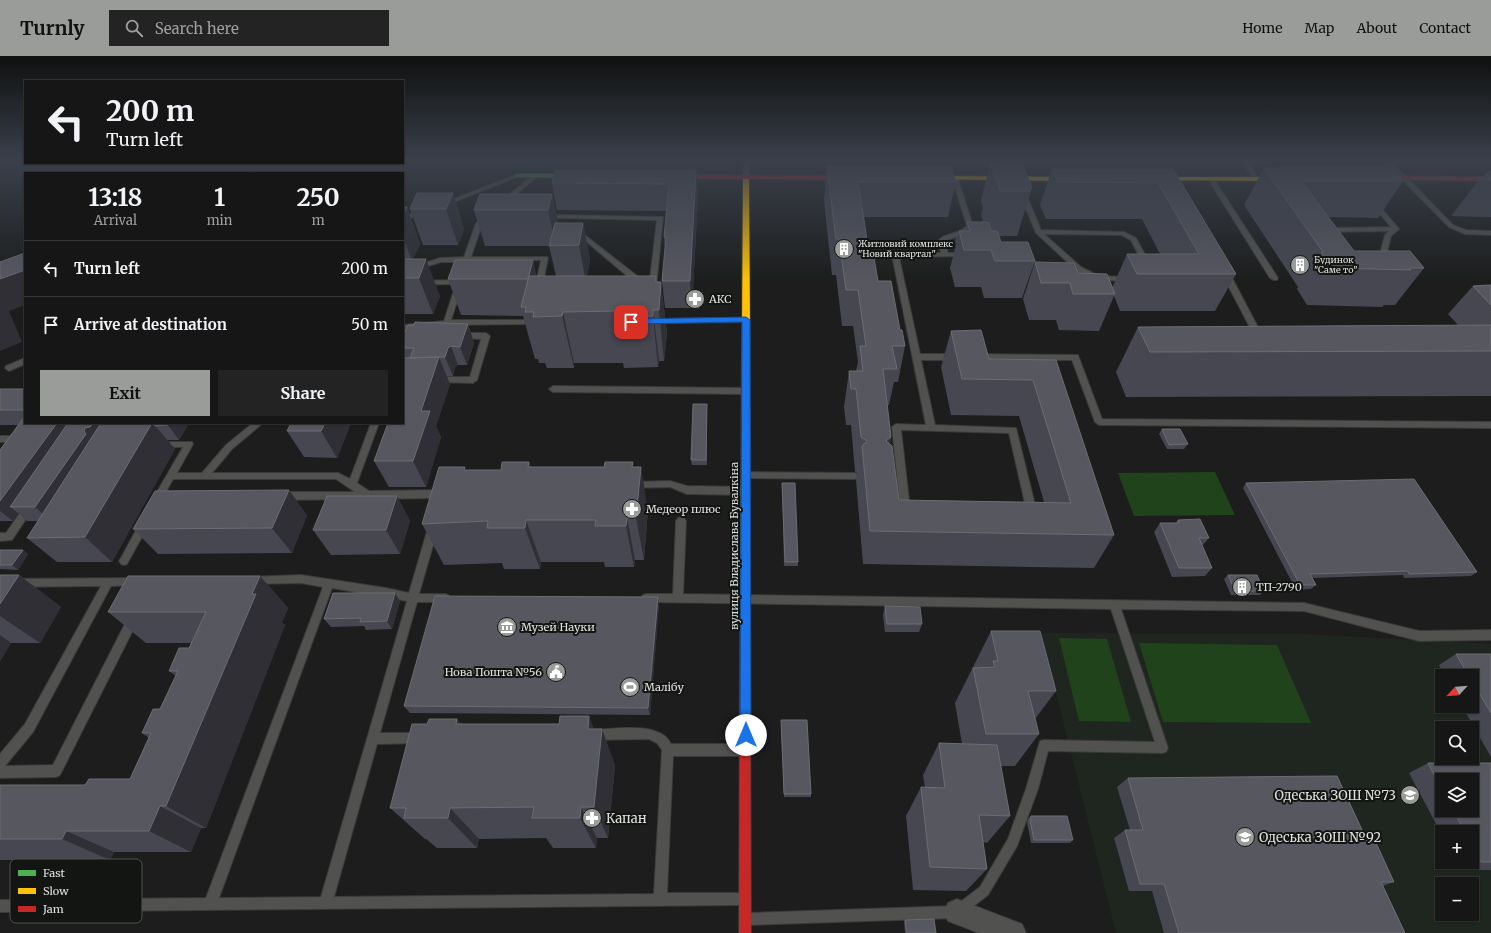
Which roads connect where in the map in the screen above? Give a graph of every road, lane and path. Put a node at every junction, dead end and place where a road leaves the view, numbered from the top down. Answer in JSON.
{"nodes":[{"id":1,"x":455,"y":200,"type":"edge"},
{"id":2,"x":506,"y":200,"type":"edge"},
{"id":3,"x":746,"y":200,"type":"edge"},
{"id":4,"x":962,"y":200,"type":"edge"},
{"id":5,"x":1025,"y":200,"type":"edge"},
{"id":6,"x":1224,"y":200,"type":"edge"},
{"id":7,"x":1371,"y":200,"type":"edge"},
{"id":8,"x":1425,"y":200,"type":"edge"},
{"id":9,"x":501,"y":204,"type":"edge"},
{"id":10,"x":439,"y":206,"type":"edge"},
{"id":11,"x":432,"y":208,"type":"edge"},
{"id":12,"x":552,"y":211,"type":"edge"},
{"id":13,"x":490,"y":214,"type":"edge"},
{"id":14,"x":559,"y":217,"type":"junction"},
{"id":15,"x":404,"y":219,"type":"edge"},
{"id":16,"x":1396,"y":229,"type":"junction"},
{"id":17,"x":1318,"y":230,"type":"edge"},
{"id":18,"x":1038,"y":232,"type":"junction"},
{"id":19,"x":1491,"y":233,"type":"edge"},
{"id":20,"x":945,"y":255,"type":"junction"},
{"id":21,"x":971,"y":255,"type":"edge"},
{"id":22,"x":467,"y":260,"type":"junction"},
{"id":23,"x":1222,"y":266,"type":"edge"},
{"id":24,"x":1389,"y":266,"type":"edge"},
{"id":25,"x":404,"y":272,"type":"edge"},
{"id":26,"x":1150,"y":272,"type":"edge"},
{"id":27,"x":1274,"y":278,"type":"dead end"},
{"id":28,"x":1134,"y":279,"type":"edge"},
{"id":29,"x":525,"y":281,"type":"edge"},
{"id":30,"x":463,"y":282,"type":"junction"},
{"id":31,"x":404,"y":283,"type":"edge"},
{"id":32,"x":746,"y":320,"type":"junction"},
{"id":33,"x":644,"y":321,"type":"edge"},
{"id":34,"x":542,"y":322,"type":"edge"},
{"id":35,"x":447,"y":323,"type":"junction"},
{"id":36,"x":404,"y":327,"type":"edge"},
{"id":37,"x":449,"y":336,"type":"edge"},
{"id":38,"x":1251,"y":337,"type":"edge"},
{"id":39,"x":916,"y":356,"type":"junction"},
{"id":40,"x":24,"y":362,"type":"edge"},
{"id":41,"x":9,"y":368,"type":"dead end"},
{"id":42,"x":426,"y":380,"type":"edge"},
{"id":43,"x":553,"y":389,"type":"dead end"},
{"id":44,"x":746,"y":391,"type":"junction"},
{"id":45,"x":258,"y":424,"type":"edge"},
{"id":46,"x":375,"y":424,"type":"edge"},
{"id":47,"x":1491,"y":424,"type":"edge"},
{"id":48,"x":931,"y":428,"type":"junction"},
{"id":49,"x":0,"y":439,"type":"edge"},
{"id":50,"x":150,"y":444,"type":"edge"},
{"id":51,"x":7,"y":449,"type":"edge"},
{"id":52,"x":746,"y":474,"type":"junction"},
{"id":53,"x":171,"y":476,"type":"junction"},
{"id":54,"x":204,"y":476,"type":"junction"},
{"id":55,"x":855,"y":476,"type":"dead end"},
{"id":56,"x":890,"y":476,"type":"edge"},
{"id":57,"x":901,"y":476,"type":"junction"},
{"id":58,"x":352,"y":484,"type":"junction"},
{"id":59,"x":623,"y":485,"type":"edge"},
{"id":60,"x":746,"y":491,"type":"junction"},
{"id":61,"x":368,"y":495,"type":"junction"},
{"id":62,"x":275,"y":496,"type":"edge"},
{"id":63,"x":35,"y":499,"type":"edge"},
{"id":64,"x":441,"y":502,"type":"edge"},
{"id":65,"x":436,"y":517,"type":"edge"},
{"id":66,"x":681,"y":520,"type":"dead end"},
{"id":67,"x":0,"y":537,"type":"edge"},
{"id":68,"x":124,"y":561,"type":"dead end"},
{"id":69,"x":238,"y":580,"type":"edge"},
{"id":70,"x":108,"y":582,"type":"junction"},
{"id":71,"x":145,"y":582,"type":"edge"},
{"id":72,"x":0,"y":583,"type":"edge"},
{"id":73,"x":329,"y":584,"type":"junction"},
{"id":74,"x":413,"y":598,"type":"junction"},
{"id":75,"x":452,"y":598,"type":"edge"},
{"id":76,"x":639,"y":598,"type":"edge"},
{"id":77,"x":678,"y":598,"type":"junction"},
{"id":78,"x":746,"y":599,"type":"junction"},
{"id":79,"x":1115,"y":605,"type":"junction"},
{"id":80,"x":138,"y":610,"type":"edge"},
{"id":81,"x":1491,"y":635,"type":"edge"},
{"id":82,"x":578,"y":736,"type":"edge"},
{"id":83,"x":436,"y":738,"type":"edge"},
{"id":84,"x":372,"y":739,"type":"junction"},
{"id":85,"x":668,"y":750,"type":"junction"},
{"id":86,"x":745,"y":750,"type":"junction"},
{"id":87,"x":0,"y":763,"type":"edge"},
{"id":88,"x":0,"y":772,"type":"edge"},
{"id":89,"x":660,"y":899,"type":"junction"},
{"id":90,"x":745,"y":899,"type":"junction"},
{"id":91,"x":326,"y":902,"type":"junction"},
{"id":92,"x":210,"y":904,"type":"junction"},
{"id":93,"x":142,"y":905,"type":"edge"},
{"id":94,"x":0,"y":906,"type":"edge"},
{"id":95,"x":10,"y":906,"type":"edge"},
{"id":96,"x":957,"y":912,"type":"junction"},
{"id":97,"x":745,"y":919,"type":"junction"},
{"id":98,"x":745,"y":933,"type":"edge"},
{"id":99,"x":1013,"y":933,"type":"edge"}],
"edges":[{"from":1,"to":10,"type":"lane"},
{"from":2,"to":9,"type":"lane"},
{"from":3,"to":32,"type":"street","name":"вулиця Владислава Бувалкіна"},
{"from":4,"to":20,"type":"lane"},
{"from":5,"to":18,"type":"lane"},
{"from":6,"to":27,"type":"lane"},
{"from":7,"to":16,"type":"lane"},
{"from":8,"to":19,"type":"lane"},
{"from":11,"to":15,"type":"lane"},
{"from":12,"to":14,"type":"lane"},
{"from":13,"to":22,"type":"lane"},
{"from":14,"to":14,"type":"lane"},
{"from":16,"to":17,"type":"lane"},
{"from":16,"to":24,"type":"lane"},
{"from":18,"to":26,"type":"lane"},
{"from":18,"to":28,"type":"lane"},
{"from":20,"to":21,"type":"lane"},
{"from":20,"to":39,"type":"lane"},
{"from":22,"to":25,"type":"lane"},
{"from":22,"to":29,"type":"lane"},
{"from":22,"to":30,"type":"lane"},
{"from":23,"to":38,"type":"lane"},
{"from":30,"to":31,"type":"lane"},
{"from":30,"to":35,"type":"lane"},
{"from":32,"to":33,"type":"lane"},
{"from":32,"to":44,"type":"street","name":"вулиця Владислава Бувалкіна"},
{"from":34,"to":35,"type":"lane"},
{"from":35,"to":36,"type":"lane"},
{"from":37,"to":42,"type":"lane"},
{"from":39,"to":47,"type":"lane"},
{"from":39,"to":48,"type":"lane"},
{"from":40,"to":41,"type":"lane"},
{"from":43,"to":44,"type":"lane"},
{"from":44,"to":52,"type":"street","name":"вулиця Владислава Бувалкіна"},
{"from":45,"to":54,"type":"lane"},
{"from":46,"to":58,"type":"lane"},
{"from":48,"to":57,"type":"lane"},
{"from":48,"to":57,"type":"lane"},
{"from":49,"to":51,"type":"lane"},
{"from":50,"to":53,"type":"lane"},
{"from":52,"to":55,"type":"lane"},
{"from":52,"to":60,"type":"street","name":"вулиця Владислава Бувалкіна"},
{"from":53,"to":54,"type":"lane"},
{"from":53,"to":68,"type":"lane"},
{"from":54,"to":58,"type":"lane"},
{"from":56,"to":57,"type":"lane"},
{"from":58,"to":61,"type":"lane"},
{"from":59,"to":60,"type":"lane"},
{"from":60,"to":78,"type":"street","name":"вулиця Владислава Бувалкіна"},
{"from":61,"to":62,"type":"lane"},
{"from":61,"to":64,"type":"lane"},
{"from":63,"to":67,"type":"lane"},
{"from":65,"to":74,"type":"lane"},
{"from":66,"to":77,"type":"lane"},
{"from":69,"to":73,"type":"lane"},
{"from":70,"to":71,"type":"lane"},
{"from":70,"to":72,"type":"lane"},
{"from":70,"to":87,"type":"lane"},
{"from":73,"to":74,"type":"lane"},
{"from":73,"to":92,"type":"lane"},
{"from":74,"to":75,"type":"lane"},
{"from":74,"to":84,"type":"lane"},
{"from":76,"to":77,"type":"lane"},
{"from":77,"to":78,"type":"lane"},
{"from":78,"to":79,"type":"lane"},
{"from":78,"to":86,"type":"street","name":"вулиця Владислава Бувалкіна"},
{"from":79,"to":81,"type":"lane"},
{"from":79,"to":96,"type":"lane"},
{"from":80,"to":88,"type":"lane"},
{"from":82,"to":85,"type":"lane"},
{"from":83,"to":84,"type":"lane"},
{"from":84,"to":91,"type":"lane"},
{"from":85,"to":86,"type":"lane"},
{"from":85,"to":89,"type":"lane"},
{"from":86,"to":90,"type":"street","name":"вулиця Владислава Бувалкіна"},
{"from":89,"to":90,"type":"lane"},
{"from":89,"to":91,"type":"lane"},
{"from":90,"to":97,"type":"street","name":"вулиця Владислава Бувалкіна"},
{"from":91,"to":92,"type":"lane"},
{"from":92,"to":93,"type":"lane"},
{"from":94,"to":95,"type":"lane"},
{"from":96,"to":97,"type":"lane"},
{"from":96,"to":99,"type":"street"},
{"from":97,"to":98,"type":"street","name":"вулиця Владислава Бувалкіна"}]}
